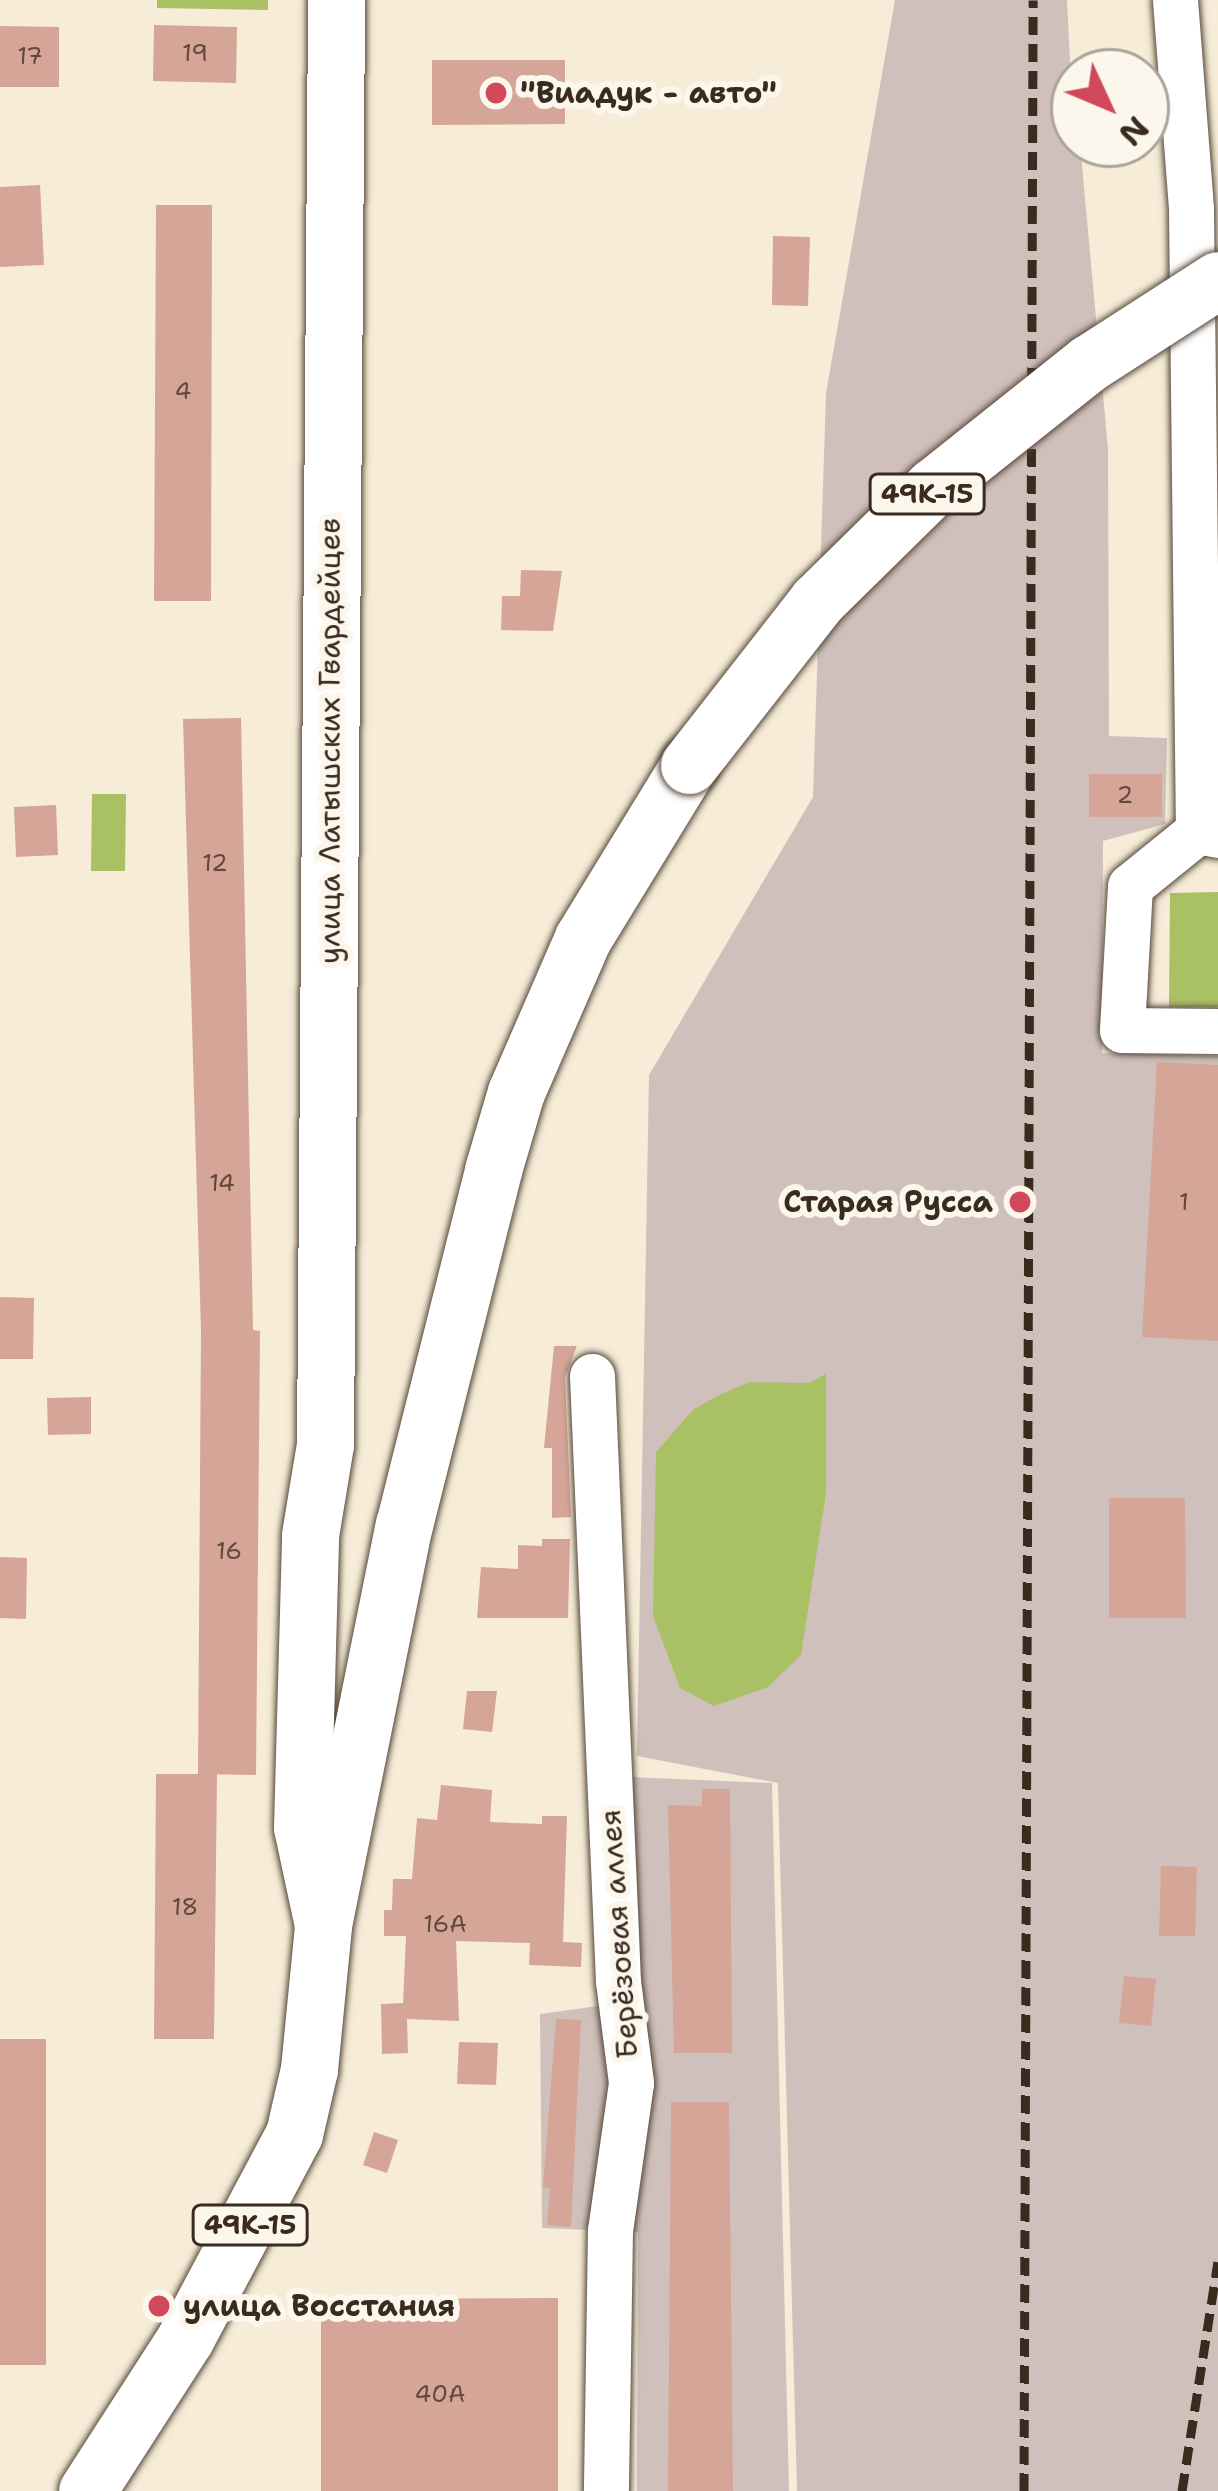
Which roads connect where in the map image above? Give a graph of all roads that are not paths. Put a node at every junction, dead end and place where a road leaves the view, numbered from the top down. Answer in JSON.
{"nodes":[{"id":1,"x":336,"y":0,"type":"edge"},
{"id":2,"x":1175,"y":0,"type":"edge"},
{"id":3,"x":1218,"y":280,"type":"edge"},
{"id":4,"x":1208,"y":833,"type":"edge"},
{"id":5,"x":1218,"y":1031,"type":"edge"},
{"id":6,"x":592,"y":1376,"type":"dead end"},
{"id":7,"x":324,"y":1482,"type":"junction"},
{"id":8,"x":404,"y":1525,"type":"junction"},
{"id":9,"x":322,"y":1925,"type":"junction"},
{"id":10,"x":87,"y":2491,"type":"edge"},
{"id":11,"x":606,"y":2491,"type":"edge"}],
"edges":[{"from":1,"to":7,"type":"main road","name":"улица Латышских Гвардейцев"},
{"from":2,"to":4,"type":"street"},
{"from":3,"to":8,"type":"main road","number":"49К-15","bridge":true},
{"from":4,"to":5,"type":"street"},
{"from":6,"to":11,"type":"street","name":"Берёзовая аллея"},
{"from":7,"to":8,"type":"main road"},
{"from":7,"to":9,"type":"main road","name":"улица Латышских Гвардейцев"},
{"from":8,"to":9,"type":"main road","number":"49К-15"},
{"from":9,"to":10,"type":"main road","number":"49К-15"}]}
